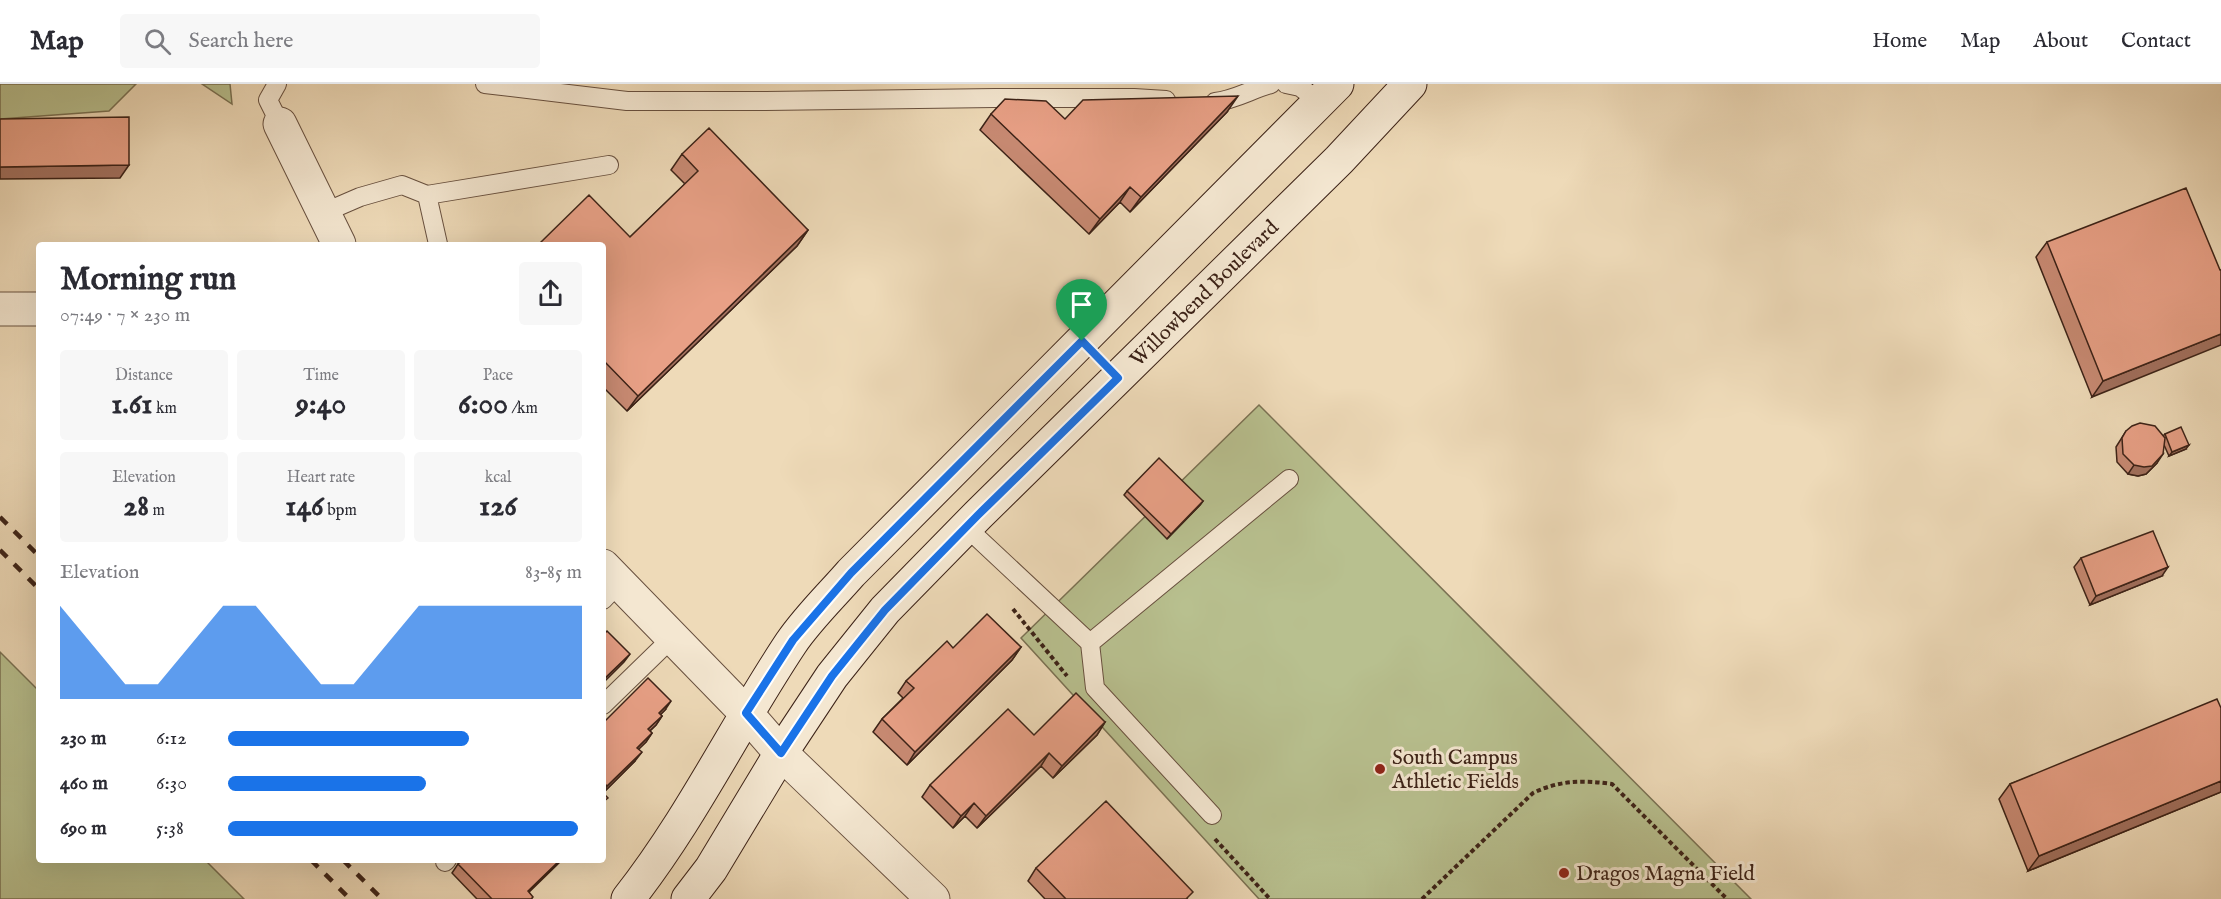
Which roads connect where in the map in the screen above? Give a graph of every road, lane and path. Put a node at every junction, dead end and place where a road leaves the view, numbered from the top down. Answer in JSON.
{"nodes":[{"id":1,"x":277,"y":84,"type":"edge"},
{"id":2,"x":485,"y":84,"type":"edge"},
{"id":3,"x":1271,"y":84,"type":"edge"},
{"id":4,"x":1286,"y":84,"type":"edge"},
{"id":5,"x":1410,"y":84,"type":"edge"},
{"id":6,"x":1329,"y":93,"type":"edge"},
{"id":7,"x":280,"y":124,"type":"joint"},
{"id":8,"x":609,"y":165,"type":"dead end"},
{"id":9,"x":427,"y":195,"type":"junction"},
{"id":10,"x":323,"y":213,"type":"junction"},
{"id":11,"x":338,"y":242,"type":"edge"},
{"id":12,"x":438,"y":242,"type":"edge"},
{"id":13,"x":0,"y":309,"type":"edge"},
{"id":14,"x":36,"y":309,"type":"edge"},
{"id":15,"x":1082,"y":341,"type":"junction"},
{"id":16,"x":1118,"y":378,"type":"junction"},
{"id":17,"x":1288,"y":479,"type":"dead end"},
{"id":18,"x":966,"y":527,"type":"junction"},
{"id":19,"x":896,"y":529,"type":"junction"},
{"id":20,"x":932,"y":563,"type":"junction"},
{"id":21,"x":608,"y":583,"type":"edge"},
{"id":22,"x":673,"y":638,"type":"junction"},
{"id":23,"x":1089,"y":643,"type":"junction"},
{"id":24,"x":606,"y":702,"type":"edge"},
{"id":25,"x":746,"y":713,"type":"junction"},
{"id":26,"x":781,"y":753,"type":"junction"},
{"id":27,"x":1212,"y":815,"type":"dead end"},
{"id":28,"x":628,"y":899,"type":"edge"},
{"id":29,"x":688,"y":899,"type":"edge"},
{"id":30,"x":933,"y":899,"type":"edge"},
{"id":31,"x":1422,"y":899,"type":"edge"},
{"id":32,"x":1727,"y":899,"type":"edge"}],
"edges":[{"from":1,"to":7,"type":"lane"},
{"from":2,"to":3,"type":"lane"},
{"from":4,"to":6,"type":"lane"},
{"from":5,"to":16,"type":"main road","name":"Willowbend Boulevard"},
{"from":6,"to":15,"type":"main road"},
{"from":7,"to":10,"type":"main road"},
{"from":8,"to":9,"type":"lane"},
{"from":9,"to":10,"type":"lane"},
{"from":9,"to":12,"type":"lane"},
{"from":10,"to":11,"type":"main road"},
{"from":13,"to":14,"type":"main road"},
{"from":15,"to":16,"type":"main road"},
{"from":15,"to":19,"type":"main road"},
{"from":16,"to":18,"type":"main road","name":"Willowbend Boulevard"},
{"from":17,"to":23,"type":"lane"},
{"from":18,"to":20,"type":"main road","name":"Willowbend Boulevard"},
{"from":18,"to":23,"type":"lane"},
{"from":19,"to":20,"type":"main road"},
{"from":19,"to":25,"type":"main road"},
{"from":20,"to":26,"type":"main road","name":"Willowbend Boulevard"},
{"from":21,"to":22,"type":"main road"},
{"from":22,"to":24,"type":"lane"},
{"from":22,"to":25,"type":"main road"},
{"from":23,"to":27,"type":"lane"},
{"from":25,"to":26,"type":"main road"},
{"from":25,"to":28,"type":"main road"},
{"from":26,"to":29,"type":"main road","name":"Willowbend Boulevard"},
{"from":26,"to":30,"type":"main road"},
{"from":31,"to":32,"type":"path"}]}
